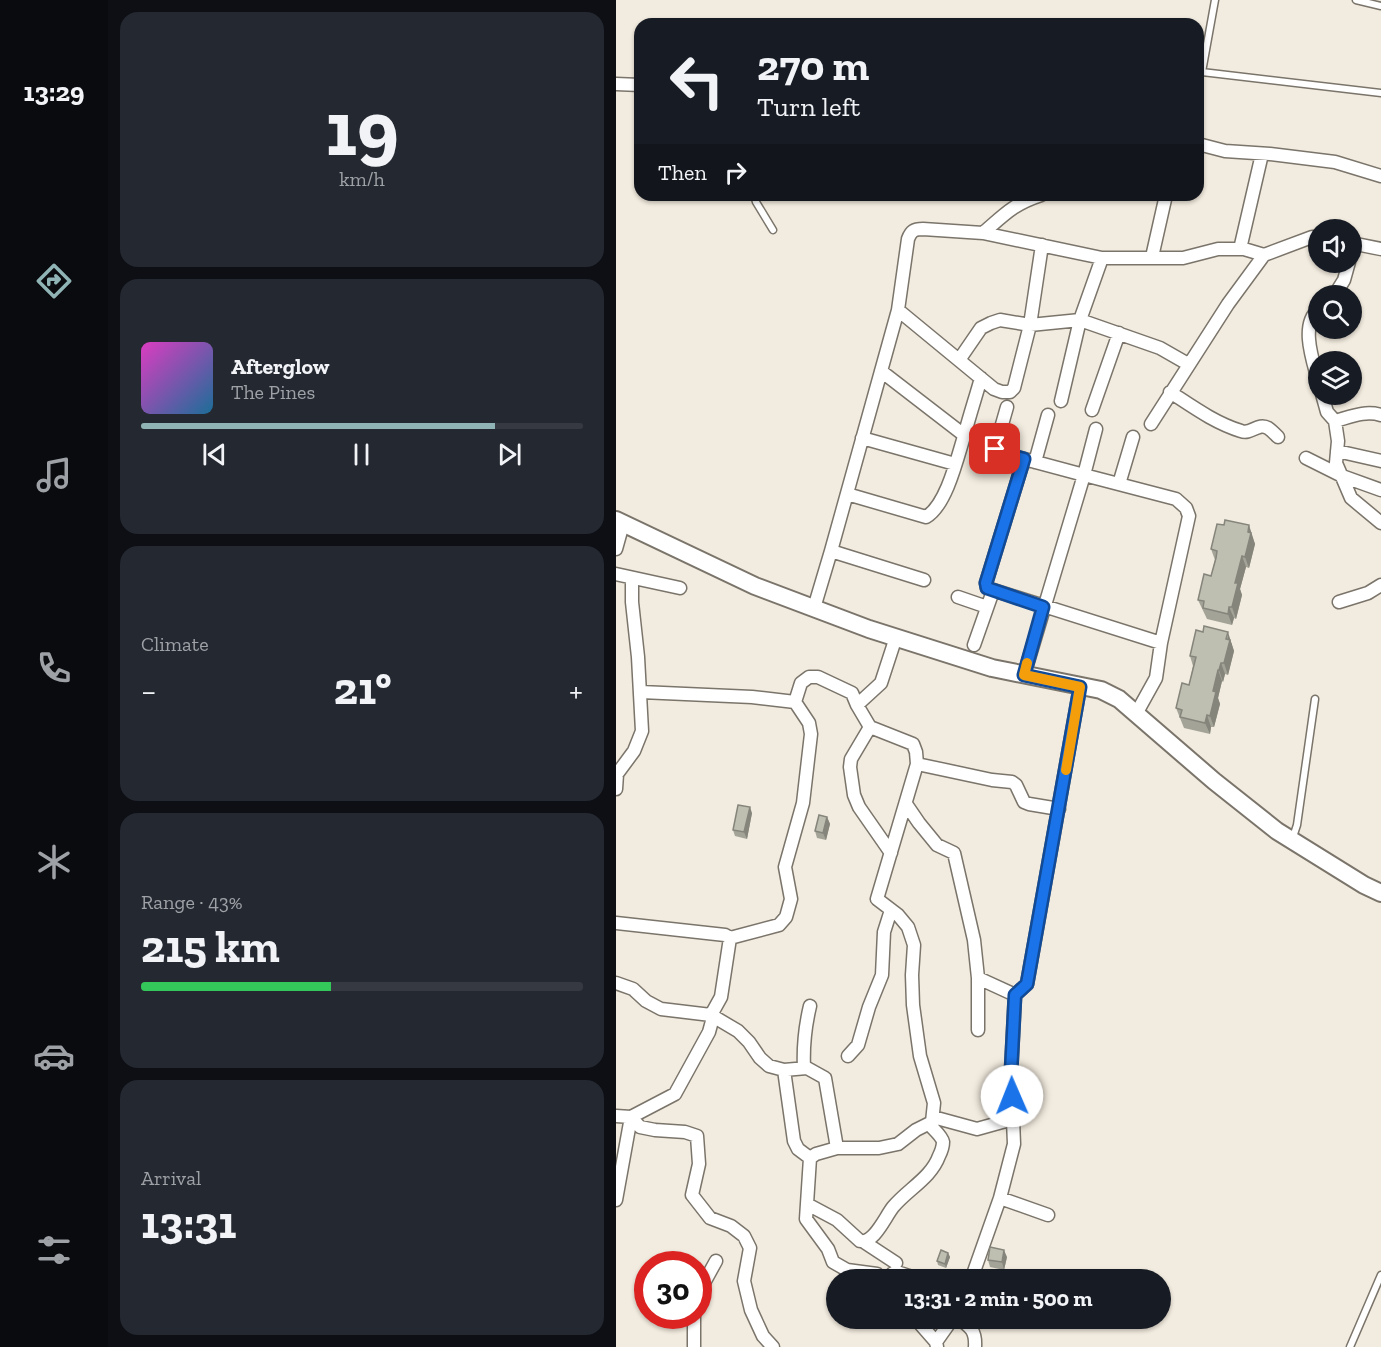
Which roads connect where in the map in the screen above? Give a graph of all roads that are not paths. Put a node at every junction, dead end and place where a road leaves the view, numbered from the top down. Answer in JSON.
{"nodes":[{"id":1,"x":1215,"y":0,"type":"edge"},
{"id":2,"x":1356,"y":0,"type":"edge"},
{"id":3,"x":1381,"y":6,"type":"edge"},
{"id":4,"x":1204,"y":53,"type":"edge"},
{"id":5,"x":1204,"y":72,"type":"edge"},
{"id":6,"x":616,"y":84,"type":"edge"},
{"id":7,"x":634,"y":85,"type":"edge"},
{"id":8,"x":1381,"y":93,"type":"edge"},
{"id":9,"x":1204,"y":146,"type":"edge"},
{"id":10,"x":1262,"y":154,"type":"junction"},
{"id":11,"x":1381,"y":176,"type":"edge"},
{"id":12,"x":756,"y":201,"type":"edge"},
{"id":13,"x":1023,"y":201,"type":"edge"},
{"id":14,"x":1165,"y":201,"type":"edge"},
{"id":15,"x":774,"y":230,"type":"dead end"},
{"id":16,"x":983,"y":233,"type":"junction"},
{"id":17,"x":1308,"y":238,"type":"edge"},
{"id":18,"x":1042,"y":245,"type":"junction"},
{"id":19,"x":1362,"y":248,"type":"edge"},
{"id":20,"x":1240,"y":249,"type":"junction"},
{"id":21,"x":1381,"y":249,"type":"edge"},
{"id":22,"x":1264,"y":255,"type":"junction"},
{"id":23,"x":1152,"y":257,"type":"junction"},
{"id":24,"x":1102,"y":258,"type":"junction"},
{"id":25,"x":898,"y":310,"type":"junction"},
{"id":26,"x":1080,"y":320,"type":"junction"},
{"id":27,"x":1030,"y":325,"type":"junction"},
{"id":28,"x":1119,"y":333,"type":"junction"},
{"id":29,"x":959,"y":360,"type":"junction"},
{"id":30,"x":1188,"y":364,"type":"junction"},
{"id":31,"x":881,"y":371,"type":"junction"},
{"id":32,"x":981,"y":378,"type":"junction"},
{"id":33,"x":1170,"y":392,"type":"junction"},
{"id":34,"x":1061,"y":401,"type":"dead end"},
{"id":35,"x":1325,"y":405,"type":"edge"},
{"id":36,"x":1006,"y":407,"type":"dead end"},
{"id":37,"x":1092,"y":410,"type":"dead end"},
{"id":38,"x":1048,"y":415,"type":"dead end"},
{"id":39,"x":1381,"y":415,"type":"edge"},
{"id":40,"x":1335,"y":421,"type":"junction"},
{"id":41,"x":1151,"y":424,"type":"dead end"},
{"id":42,"x":1096,"y":429,"type":"dead end"},
{"id":43,"x":964,"y":435,"type":"junction"},
{"id":44,"x":1133,"y":437,"type":"dead end"},
{"id":45,"x":1278,"y":437,"type":"dead end"},
{"id":46,"x":862,"y":438,"type":"junction"},
{"id":47,"x":1337,"y":452,"type":"junction"},
{"id":48,"x":1306,"y":458,"type":"dead end"},
{"id":49,"x":1030,"y":461,"type":"junction"},
{"id":50,"x":1381,"y":461,"type":"edge"},
{"id":51,"x":955,"y":464,"type":"junction"},
{"id":52,"x":1084,"y":475,"type":"junction"},
{"id":53,"x":1342,"y":476,"type":"junction"},
{"id":54,"x":1119,"y":484,"type":"junction"},
{"id":55,"x":1381,"y":490,"type":"edge"},
{"id":56,"x":847,"y":494,"type":"junction"},
{"id":57,"x":619,"y":522,"type":"edge"},
{"id":58,"x":1381,"y":523,"type":"edge"},
{"id":59,"x":616,"y":547,"type":"edge"},
{"id":60,"x":831,"y":551,"type":"junction"},
{"id":61,"x":616,"y":574,"type":"edge"},
{"id":62,"x":632,"y":578,"type":"junction"},
{"id":63,"x":924,"y":580,"type":"dead end"},
{"id":64,"x":1381,"y":585,"type":"edge"},
{"id":65,"x":680,"y":588,"type":"dead end"},
{"id":66,"x":993,"y":591,"type":"junction"},
{"id":67,"x":958,"y":597,"type":"dead end"},
{"id":68,"x":1339,"y":602,"type":"dead end"},
{"id":69,"x":987,"y":607,"type":"junction"},
{"id":70,"x":1043,"y":607,"type":"junction"},
{"id":71,"x":814,"y":608,"type":"junction"},
{"id":72,"x":896,"y":637,"type":"junction"},
{"id":73,"x":1161,"y":644,"type":"junction"},
{"id":74,"x":974,"y":645,"type":"dead end"},
{"id":75,"x":1024,"y":675,"type":"junction"},
{"id":76,"x":1080,"y":687,"type":"junction"},
{"id":77,"x":641,"y":692,"type":"junction"},
{"id":78,"x":1315,"y":699,"type":"dead end"},
{"id":79,"x":795,"y":702,"type":"junction"},
{"id":80,"x":857,"y":705,"type":"junction"},
{"id":81,"x":1136,"y":714,"type":"junction"},
{"id":82,"x":870,"y":727,"type":"junction"},
{"id":83,"x":917,"y":764,"type":"junction"},
{"id":84,"x":617,"y":774,"type":"edge"},
{"id":85,"x":616,"y":789,"type":"edge"},
{"id":86,"x":906,"y":804,"type":"junction"},
{"id":87,"x":1059,"y":809,"type":"junction"},
{"id":88,"x":1292,"y":840,"type":"junction"},
{"id":89,"x":891,"y":853,"type":"junction"},
{"id":90,"x":1381,"y":893,"type":"edge"},
{"id":91,"x":891,"y":910,"type":"junction"},
{"id":92,"x":616,"y":923,"type":"edge"},
{"id":93,"x":730,"y":938,"type":"junction"},
{"id":94,"x":978,"y":978,"type":"junction"},
{"id":95,"x":616,"y":983,"type":"edge"},
{"id":96,"x":1015,"y":995,"type":"junction"},
{"id":97,"x":810,"y":1006,"type":"dead end"},
{"id":98,"x":711,"y":1015,"type":"junction"},
{"id":99,"x":978,"y":1030,"type":"dead end"},
{"id":100,"x":848,"y":1056,"type":"dead end"},
{"id":101,"x":804,"y":1068,"type":"junction"},
{"id":102,"x":784,"y":1070,"type":"junction"},
{"id":103,"x":616,"y":1116,"type":"edge"},
{"id":104,"x":631,"y":1117,"type":"junction"},
{"id":105,"x":1013,"y":1119,"type":"junction"},
{"id":106,"x":931,"y":1120,"type":"junction"},
{"id":107,"x":837,"y":1148,"type":"junction"},
{"id":108,"x":810,"y":1158,"type":"junction"},
{"id":109,"x":618,"y":1179,"type":"edge"},
{"id":110,"x":1000,"y":1198,"type":"junction"},
{"id":111,"x":616,"y":1200,"type":"edge"},
{"id":112,"x":807,"y":1204,"type":"junction"},
{"id":113,"x":1048,"y":1215,"type":"dead end"},
{"id":114,"x":864,"y":1242,"type":"junction"},
{"id":115,"x":716,"y":1261,"type":"dead end"},
{"id":116,"x":896,"y":1263,"type":"dead end"},
{"id":117,"x":712,"y":1268,"type":"edge"},
{"id":118,"x":845,"y":1269,"type":"edge"},
{"id":119,"x":975,"y":1269,"type":"edge"},
{"id":120,"x":1381,"y":1275,"type":"edge"},
{"id":121,"x":694,"y":1329,"type":"edge"},
{"id":122,"x":924,"y":1329,"type":"edge"},
{"id":123,"x":946,"y":1329,"type":"edge"},
{"id":124,"x":972,"y":1329,"type":"edge"},
{"id":125,"x":936,"y":1344,"type":"edge"},
{"id":126,"x":694,"y":1347,"type":"edge"},
{"id":127,"x":773,"y":1347,"type":"edge"},
{"id":128,"x":975,"y":1347,"type":"edge"},
{"id":129,"x":1350,"y":1347,"type":"edge"}],
"edges":[{"from":1,"to":4,"type":"lane"},
{"from":2,"to":3,"type":"lane"},
{"from":5,"to":8,"type":"lane"},
{"from":6,"to":7,"type":"street"},
{"from":9,"to":10,"type":"street"},
{"from":10,"to":11,"type":"street"},
{"from":10,"to":20,"type":"street"},
{"from":12,"to":15,"type":"lane"},
{"from":13,"to":16,"type":"street"},
{"from":14,"to":23,"type":"street"},
{"from":16,"to":18,"type":"street"},
{"from":16,"to":25,"type":"street"},
{"from":17,"to":22,"type":"street"},
{"from":18,"to":24,"type":"street"},
{"from":18,"to":27,"type":"street"},
{"from":19,"to":21,"type":"street"},
{"from":20,"to":22,"type":"street"},
{"from":20,"to":23,"type":"street"},
{"from":22,"to":30,"type":"street"},
{"from":23,"to":24,"type":"street"},
{"from":24,"to":26,"type":"street"},
{"from":25,"to":29,"type":"street"},
{"from":25,"to":31,"type":"street"},
{"from":26,"to":27,"type":"street"},
{"from":26,"to":28,"type":"street"},
{"from":26,"to":34,"type":"street"},
{"from":27,"to":29,"type":"street"},
{"from":27,"to":32,"type":"street"},
{"from":28,"to":30,"type":"street"},
{"from":28,"to":37,"type":"street"},
{"from":29,"to":32,"type":"street"},
{"from":30,"to":33,"type":"street"},
{"from":31,"to":43,"type":"street"},
{"from":31,"to":46,"type":"street"},
{"from":32,"to":43,"type":"street"},
{"from":33,"to":41,"type":"street"},
{"from":33,"to":45,"type":"street"},
{"from":35,"to":40,"type":"street"},
{"from":36,"to":49,"type":"street"},
{"from":38,"to":49,"type":"street"},
{"from":39,"to":40,"type":"street"},
{"from":40,"to":47,"type":"street"},
{"from":42,"to":52,"type":"street"},
{"from":43,"to":51,"type":"street"},
{"from":44,"to":54,"type":"street"},
{"from":46,"to":51,"type":"street"},
{"from":46,"to":56,"type":"street"},
{"from":47,"to":50,"type":"street"},
{"from":47,"to":53,"type":"street"},
{"from":48,"to":53,"type":"street"},
{"from":49,"to":52,"type":"street"},
{"from":49,"to":66,"type":"street"},
{"from":51,"to":56,"type":"street"},
{"from":52,"to":54,"type":"street"},
{"from":52,"to":70,"type":"street"},
{"from":53,"to":55,"type":"street"},
{"from":53,"to":58,"type":"street"},
{"from":54,"to":73,"type":"street"},
{"from":56,"to":60,"type":"street"},
{"from":57,"to":59,"type":"street"},
{"from":57,"to":71,"type":"street"},
{"from":60,"to":63,"type":"street"},
{"from":60,"to":71,"type":"street"},
{"from":61,"to":62,"type":"street"},
{"from":62,"to":65,"type":"street"},
{"from":62,"to":77,"type":"street"},
{"from":64,"to":68,"type":"street"},
{"from":66,"to":69,"type":"street"},
{"from":66,"to":70,"type":"street"},
{"from":67,"to":69,"type":"street"},
{"from":69,"to":74,"type":"street"},
{"from":70,"to":73,"type":"street"},
{"from":70,"to":75,"type":"street"},
{"from":71,"to":72,"type":"street"},
{"from":72,"to":75,"type":"street"},
{"from":72,"to":80,"type":"street"},
{"from":73,"to":81,"type":"street"},
{"from":75,"to":76,"type":"street"},
{"from":76,"to":81,"type":"street"},
{"from":76,"to":87,"type":"street"},
{"from":77,"to":79,"type":"street"},
{"from":77,"to":84,"type":"street"},
{"from":78,"to":88,"type":"lane"},
{"from":79,"to":80,"type":"street"},
{"from":79,"to":93,"type":"street"},
{"from":80,"to":82,"type":"street"},
{"from":81,"to":88,"type":"street"},
{"from":82,"to":83,"type":"street"},
{"from":82,"to":89,"type":"street"},
{"from":83,"to":86,"type":"street"},
{"from":83,"to":87,"type":"street"},
{"from":84,"to":85,"type":"street"},
{"from":86,"to":89,"type":"street"},
{"from":86,"to":94,"type":"street"},
{"from":87,"to":96,"type":"street"},
{"from":88,"to":90,"type":"street"},
{"from":89,"to":91,"type":"street"},
{"from":91,"to":100,"type":"street"},
{"from":91,"to":106,"type":"street"},
{"from":92,"to":93,"type":"street"},
{"from":93,"to":98,"type":"street"},
{"from":94,"to":96,"type":"street"},
{"from":94,"to":99,"type":"street"},
{"from":95,"to":98,"type":"street"},
{"from":96,"to":105,"type":"street"},
{"from":97,"to":101,"type":"street"},
{"from":98,"to":102,"type":"street"},
{"from":98,"to":104,"type":"street"},
{"from":101,"to":102,"type":"street"},
{"from":101,"to":107,"type":"street"},
{"from":102,"to":108,"type":"street"},
{"from":103,"to":104,"type":"street"},
{"from":104,"to":109,"type":"street"},
{"from":104,"to":127,"type":"street"},
{"from":105,"to":106,"type":"street"},
{"from":105,"to":110,"type":"street"},
{"from":106,"to":107,"type":"street"},
{"from":106,"to":114,"type":"street"},
{"from":107,"to":108,"type":"street"},
{"from":108,"to":112,"type":"street"},
{"from":109,"to":111,"type":"street"},
{"from":110,"to":113,"type":"street"},
{"from":110,"to":119,"type":"street"},
{"from":112,"to":114,"type":"street"},
{"from":112,"to":118,"type":"street"},
{"from":114,"to":116,"type":"street"},
{"from":115,"to":117,"type":"street"},
{"from":120,"to":129,"type":"lane"},
{"from":121,"to":126,"type":"street"},
{"from":122,"to":125,"type":"street"},
{"from":123,"to":125,"type":"street"},
{"from":124,"to":128,"type":"street"}]}
